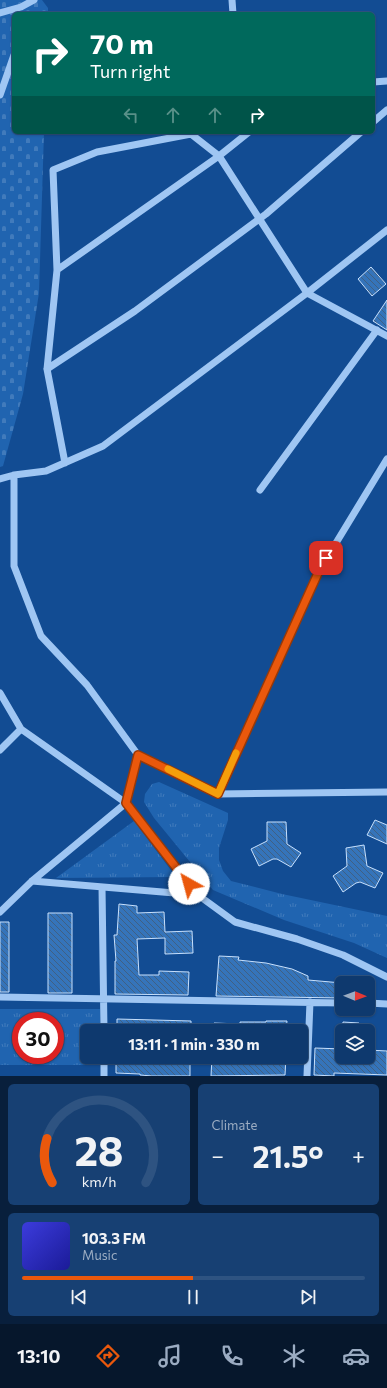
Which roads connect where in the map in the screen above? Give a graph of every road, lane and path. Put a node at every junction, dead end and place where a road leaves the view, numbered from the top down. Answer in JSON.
{"nodes":[{"id":1,"x":34,"y":0,"type":"edge"},
{"id":2,"x":232,"y":0,"type":"edge"},
{"id":3,"x":21,"y":11,"type":"edge"},
{"id":4,"x":233,"y":12,"type":"edge"},
{"id":5,"x":0,"y":13,"type":"edge"},
{"id":6,"x":12,"y":61,"type":"edge"},
{"id":7,"x":387,"y":81,"type":"edge"},
{"id":8,"x":375,"y":82,"type":"edge"},
{"id":9,"x":0,"y":95,"type":"edge"},
{"id":10,"x":387,"y":110,"type":"edge"},
{"id":11,"x":375,"y":120,"type":"edge"},
{"id":12,"x":188,"y":134,"type":"edge"},
{"id":13,"x":194,"y":134,"type":"edge"},
{"id":14,"x":246,"y":134,"type":"edge"},
{"id":15,"x":359,"y":134,"type":"edge"},
{"id":16,"x":219,"y":156,"type":"junction"},
{"id":17,"x":258,"y":220,"type":"junction"},
{"id":18,"x":387,"y":230,"type":"edge"},
{"id":19,"x":57,"y":270,"type":"junction"},
{"id":20,"x":307,"y":293,"type":"junction"},
{"id":21,"x":377,"y":330,"type":"junction"},
{"id":22,"x":387,"y":336,"type":"edge"},
{"id":23,"x":46,"y":369,"type":"junction"},
{"id":24,"x":387,"y":459,"type":"edge"},
{"id":25,"x":65,"y":463,"type":"junction"},
{"id":26,"x":14,"y":474,"type":"junction"},
{"id":27,"x":0,"y":479,"type":"edge"},
{"id":28,"x":260,"y":490,"type":"dead end"},
{"id":29,"x":0,"y":693,"type":"edge"},
{"id":30,"x":21,"y":729,"type":"junction"},
{"id":31,"x":0,"y":750,"type":"edge"},
{"id":32,"x":138,"y":755,"type":"junction"},
{"id":33,"x":387,"y":792,"type":"edge"},
{"id":34,"x":218,"y":794,"type":"junction"},
{"id":35,"x":126,"y":803,"type":"junction"},
{"id":36,"x":32,"y":881,"type":"junction"},
{"id":37,"x":102,"y":887,"type":"junction"},
{"id":38,"x":198,"y":895,"type":"junction"},
{"id":39,"x":0,"y":912,"type":"edge"},
{"id":40,"x":387,"y":977,"type":"edge"},
{"id":41,"x":0,"y":997,"type":"edge"},
{"id":42,"x":104,"y":999,"type":"junction"},
{"id":43,"x":310,"y":1002,"type":"junction"},
{"id":44,"x":335,"y":1003,"type":"edge"},
{"id":45,"x":375,"y":1003,"type":"edge"},
{"id":46,"x":387,"y":1004,"type":"edge"},
{"id":47,"x":104,"y":1024,"type":"edge"},
{"id":48,"x":104,"y":1064,"type":"edge"},
{"id":49,"x":104,"y":1076,"type":"edge"},
{"id":50,"x":307,"y":1076,"type":"edge"}],
"edges":[{"from":1,"to":3,"type":"street"},
{"from":2,"to":4,"type":"street"},
{"from":3,"to":5,"type":"street"},
{"from":6,"to":9,"type":"street"},
{"from":7,"to":8,"type":"street"},
{"from":10,"to":11,"type":"street"},
{"from":12,"to":19,"type":"street"},
{"from":13,"to":16,"type":"street"},
{"from":14,"to":16,"type":"street"},
{"from":15,"to":17,"type":"street"},
{"from":16,"to":17,"type":"street"},
{"from":16,"to":19,"type":"street"},
{"from":17,"to":20,"type":"street"},
{"from":17,"to":23,"type":"street"},
{"from":18,"to":20,"type":"street"},
{"from":19,"to":23,"type":"street"},
{"from":20,"to":21,"type":"street"},
{"from":20,"to":25,"type":"street"},
{"from":21,"to":22,"type":"street"},
{"from":21,"to":28,"type":"street"},
{"from":23,"to":25,"type":"street"},
{"from":24,"to":34,"type":"street"},
{"from":25,"to":26,"type":"street"},
{"from":26,"to":27,"type":"street"},
{"from":26,"to":32,"type":"street"},
{"from":29,"to":30,"type":"street"},
{"from":30,"to":31,"type":"street"},
{"from":30,"to":35,"type":"street"},
{"from":32,"to":34,"type":"street"},
{"from":32,"to":35,"type":"street"},
{"from":33,"to":34,"type":"street"},
{"from":35,"to":36,"type":"street"},
{"from":35,"to":38,"type":"street"},
{"from":36,"to":37,"type":"street"},
{"from":36,"to":39,"type":"street"},
{"from":37,"to":38,"type":"street"},
{"from":37,"to":42,"type":"street"},
{"from":38,"to":40,"type":"street"},
{"from":41,"to":42,"type":"street"},
{"from":42,"to":43,"type":"street"},
{"from":42,"to":47,"type":"street"},
{"from":43,"to":44,"type":"street"},
{"from":43,"to":50,"type":"street"},
{"from":45,"to":46,"type":"street"},
{"from":48,"to":49,"type":"street"}]}
